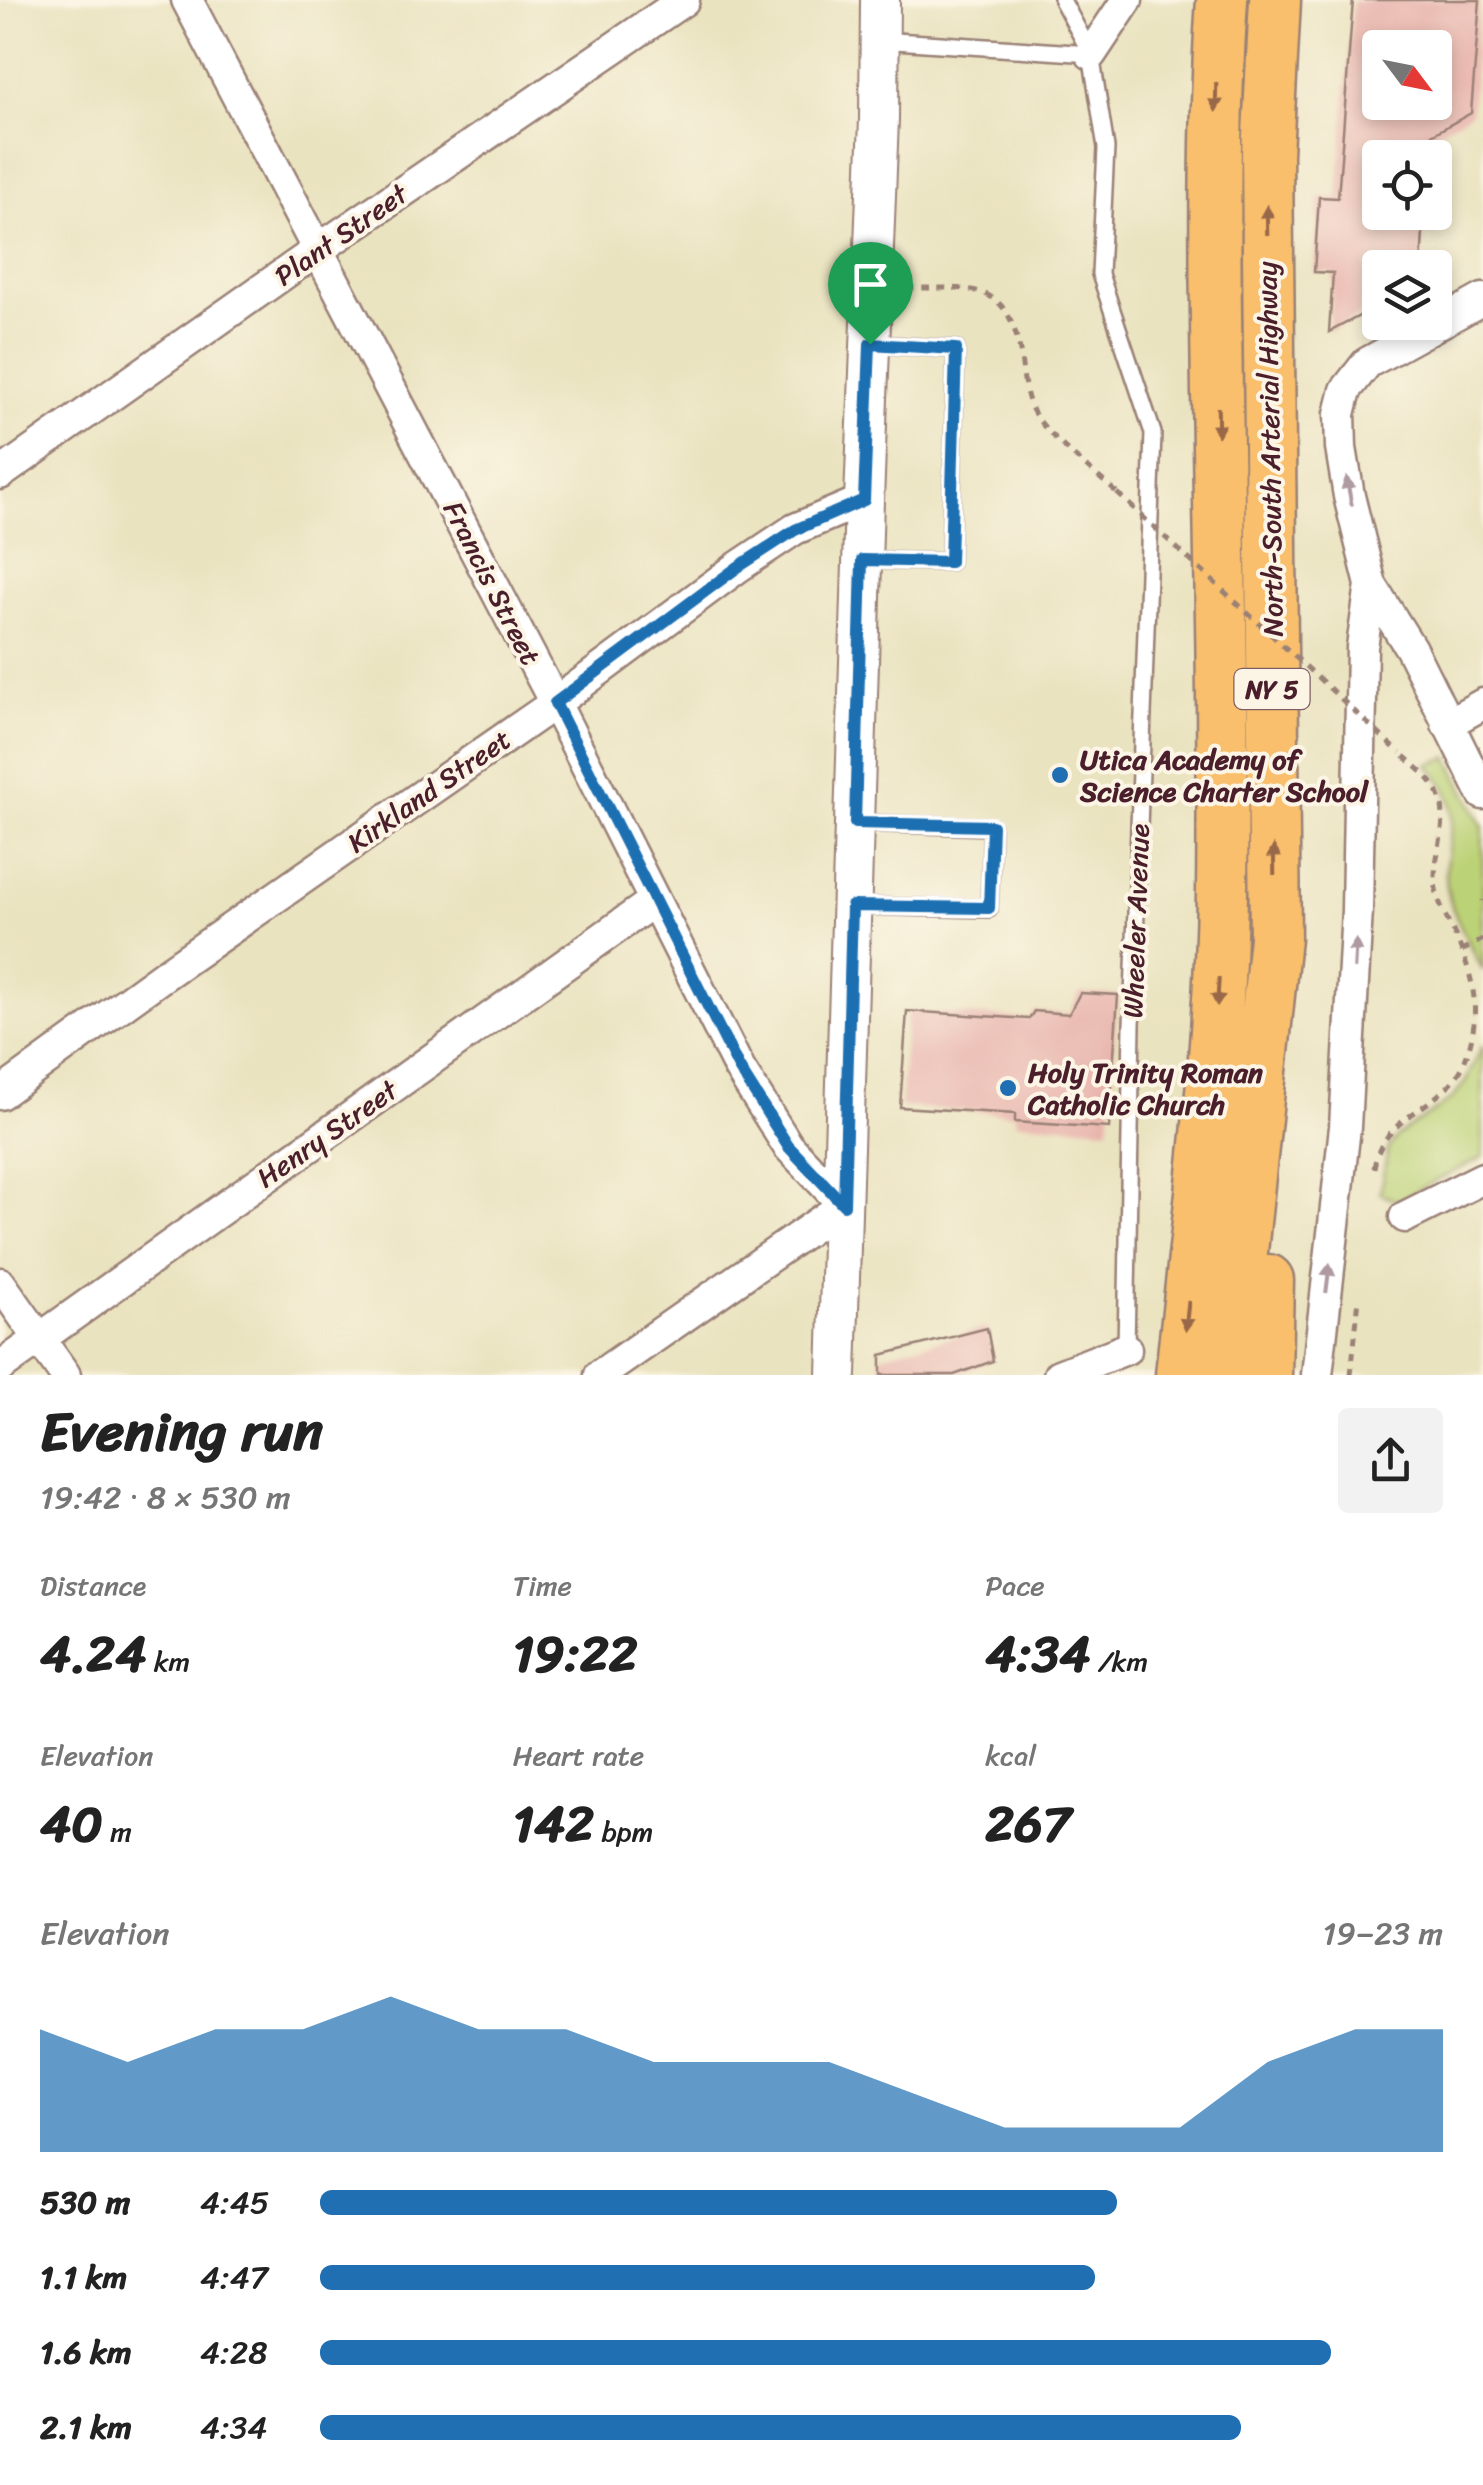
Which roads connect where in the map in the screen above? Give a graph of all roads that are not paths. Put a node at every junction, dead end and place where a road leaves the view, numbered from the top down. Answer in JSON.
{"nodes":[{"id":1,"x":187,"y":0,"type":"edge"},
{"id":2,"x":684,"y":0,"type":"edge"},
{"id":3,"x":880,"y":0,"type":"edge"},
{"id":4,"x":1062,"y":0,"type":"edge"},
{"id":5,"x":1127,"y":0,"type":"edge"},
{"id":6,"x":1222,"y":0,"type":"edge"},
{"id":7,"x":1275,"y":0,"type":"edge"},
{"id":8,"x":880,"y":40,"type":"junction"},
{"id":9,"x":1091,"y":54,"type":"junction"},
{"id":10,"x":319,"y":249,"type":"junction"},
{"id":11,"x":1483,"y":300,"type":"edge"},
{"id":12,"x":870,"y":344,"type":"junction"},
{"id":13,"x":0,"y":474,"type":"edge"},
{"id":14,"x":864,"y":500,"type":"junction"},
{"id":15,"x":862,"y":560,"type":"junction"},
{"id":16,"x":1372,"y":585,"type":"junction"},
{"id":17,"x":555,"y":703,"type":"junction"},
{"id":18,"x":1483,"y":704,"type":"edge"},
{"id":19,"x":1448,"y":724,"type":"junction"},
{"id":20,"x":1483,"y":794,"type":"edge"},
{"id":21,"x":855,"y":823,"type":"junction"},
{"id":22,"x":654,"y":901,"type":"junction"},
{"id":23,"x":852,"y":906,"type":"junction"},
{"id":24,"x":1275,"y":938,"type":"junction"},
{"id":25,"x":0,"y":1094,"type":"edge"},
{"id":26,"x":1483,"y":1178,"type":"edge"},
{"id":27,"x":844,"y":1205,"type":"junction"},
{"id":28,"x":1405,"y":1216,"type":"dead end"},
{"id":29,"x":0,"y":1284,"type":"edge"},
{"id":30,"x":40,"y":1339,"type":"junction"},
{"id":31,"x":1126,"y":1349,"type":"joint"},
{"id":32,"x":0,"y":1367,"type":"edge"},
{"id":33,"x":65,"y":1375,"type":"edge"},
{"id":34,"x":600,"y":1375,"type":"edge"},
{"id":35,"x":837,"y":1375,"type":"edge"},
{"id":36,"x":1059,"y":1375,"type":"edge"},
{"id":37,"x":1180,"y":1375,"type":"edge"},
{"id":38,"x":1228,"y":1375,"type":"edge"},
{"id":39,"x":1266,"y":1375,"type":"edge"},
{"id":40,"x":1317,"y":1375,"type":"edge"}],
"edges":[{"from":1,"to":10,"type":"street","name":"Francis Street"},
{"from":2,"to":10,"type":"street","name":"Plant Street"},
{"from":3,"to":8,"type":"street"},
{"from":4,"to":9,"type":"lane"},
{"from":5,"to":9,"type":"street"},
{"from":6,"to":37,"type":"highway","name":"North-South Arterial Highway","number":"NY 5","one_way":true},
{"from":24,"to":7,"type":"highway","name":"North-South Arterial Highway","number":"NY 5","one_way":true},
{"from":8,"to":9,"type":"lane"},
{"from":8,"to":12,"type":"street"},
{"from":9,"to":31,"type":"lane","name":"Wheeler Avenue"},
{"from":10,"to":13,"type":"street","name":"Plant Street"},
{"from":10,"to":17,"type":"street","name":"Francis Street"},
{"from":16,"to":11,"type":"street","one_way":true},
{"from":12,"to":14,"type":"street"},
{"from":12,"to":15,"type":"lane"},
{"from":14,"to":15,"type":"street"},
{"from":14,"to":17,"type":"street","name":"Kirkland Street"},
{"from":15,"to":21,"type":"street"},
{"from":16,"to":19,"type":"street"},
{"from":40,"to":16,"type":"street","one_way":true},
{"from":17,"to":22,"type":"street","name":"Francis Street"},
{"from":17,"to":25,"type":"street","name":"Kirkland Street"},
{"from":18,"to":19,"type":"street"},
{"from":19,"to":20,"type":"street"},
{"from":21,"to":23,"type":"street"},
{"from":21,"to":23,"type":"lane"},
{"from":22,"to":27,"type":"street","name":"Francis Street"},
{"from":22,"to":30,"type":"street","name":"Henry Street"},
{"from":23,"to":27,"type":"street"},
{"from":24,"to":38,"type":"highway","name":"North-South Arterial Highway","number":"NY 5"},
{"from":24,"to":39,"type":"highway"},
{"from":26,"to":28,"type":"street"},
{"from":27,"to":34,"type":"street"},
{"from":27,"to":35,"type":"street"},
{"from":29,"to":30,"type":"street"},
{"from":30,"to":32,"type":"street","name":"Henry Street"},
{"from":30,"to":33,"type":"street"},
{"from":31,"to":36,"type":"street"}]}
